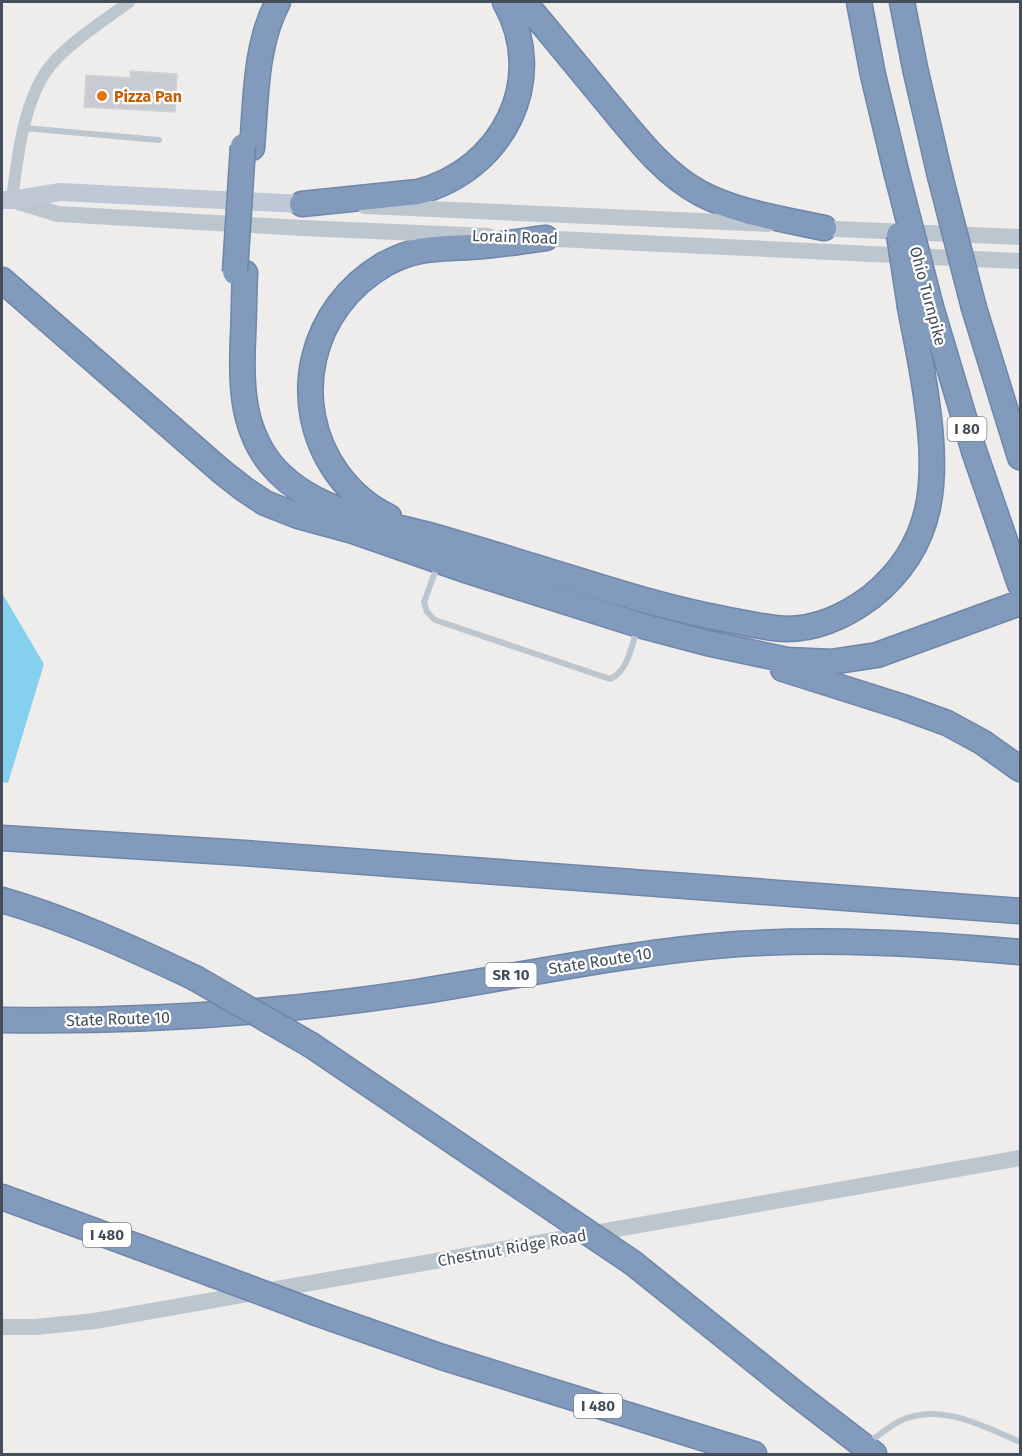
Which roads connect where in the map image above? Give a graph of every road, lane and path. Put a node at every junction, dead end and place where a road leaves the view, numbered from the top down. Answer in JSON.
{"nodes":[{"id":1,"x":129,"y":2,"type":"edge"},
{"id":2,"x":264,"y":2,"type":"edge"},
{"id":3,"x":278,"y":2,"type":"edge"},
{"id":4,"x":505,"y":2,"type":"edge"},
{"id":5,"x":525,"y":2,"type":"edge"},
{"id":6,"x":859,"y":2,"type":"edge"},
{"id":7,"x":902,"y":2,"type":"edge"},
{"id":8,"x":24,"y":128,"type":"junction"},
{"id":9,"x":159,"y":140,"type":"dead end"},
{"id":10,"x":247,"y":147,"type":"junction"},
{"id":11,"x":7,"y":200,"type":"edge"},
{"id":12,"x":303,"y":204,"type":"junction"},
{"id":13,"x":766,"y":224,"type":"junction"},
{"id":14,"x":824,"y":228,"type":"junction"},
{"id":15,"x":1020,"y":237,"type":"edge"},
{"id":16,"x":546,"y":238,"type":"junction"},
{"id":17,"x":765,"y":249,"type":"junction"},
{"id":18,"x":1020,"y":261,"type":"edge"},
{"id":19,"x":240,"y":273,"type":"junction"},
{"id":20,"x":2,"y":280,"type":"edge"},
{"id":21,"x":921,"y":307,"type":"junction"},
{"id":22,"x":999,"y":390,"type":"junction"},
{"id":23,"x":1020,"y":424,"type":"edge"},
{"id":24,"x":1020,"y":457,"type":"edge"},
{"id":25,"x":353,"y":531,"type":"junction"},
{"id":26,"x":437,"y":549,"type":"junction"},
{"id":27,"x":1020,"y":584,"type":"edge"},
{"id":28,"x":1020,"y":593,"type":"edge"},
{"id":29,"x":1020,"y":603,"type":"edge"},
{"id":30,"x":690,"y":613,"type":"junction"},
{"id":31,"x":639,"y":625,"type":"junction"},
{"id":32,"x":707,"y":643,"type":"junction"},
{"id":33,"x":1020,"y":769,"type":"edge"},
{"id":34,"x":2,"y":838,"type":"edge"},
{"id":35,"x":2,"y":900,"type":"edge"},
{"id":36,"x":1020,"y":911,"type":"edge"},
{"id":37,"x":1020,"y":952,"type":"edge"},
{"id":38,"x":2,"y":1020,"type":"edge"},
{"id":39,"x":1020,"y":1158,"type":"edge"},
{"id":40,"x":2,"y":1197,"type":"edge"},
{"id":41,"x":2,"y":1328,"type":"edge"},
{"id":42,"x":1020,"y":1442,"type":"edge"},
{"id":43,"x":868,"y":1450,"type":"edge"},
{"id":44,"x":754,"y":1455,"type":"edge"}],
"edges":[{"from":1,"to":8,"type":"street"},
{"from":2,"to":10,"type":"highway"},
{"from":3,"to":10,"type":"highway"},
{"from":4,"to":12,"type":"highway"},
{"from":5,"to":14,"type":"highway"},
{"from":6,"to":21,"type":"highway","bridge":true},
{"from":7,"to":22,"type":"highway","number":"I 80","bridge":true},
{"from":8,"to":9,"type":"lane"},
{"from":8,"to":11,"type":"street"},
{"from":10,"to":19,"type":"highway","bridge":true},
{"from":11,"to":12,"type":"main road","name":"Lorain Road"},
{"from":11,"to":16,"type":"street","name":"Lorain Road"},
{"from":12,"to":13,"type":"street","name":"Lorain Road"},
{"from":13,"to":14,"type":"street","name":"Lorain Road"},
{"from":13,"to":17,"type":"street"},
{"from":14,"to":15,"type":"street","name":"Lorain Road"},
{"from":16,"to":17,"type":"street","name":"Lorain Road"},
{"from":16,"to":26,"type":"highway"},
{"from":17,"to":18,"type":"street","name":"Lorain Road"},
{"from":19,"to":25,"type":"highway"},
{"from":19,"to":26,"type":"highway"},
{"from":20,"to":25,"type":"highway"},
{"from":21,"to":27,"type":"highway","name":"Ohio Turnpike","number":"I 80"},
{"from":21,"to":30,"type":"highway"},
{"from":22,"to":23,"type":"highway"},
{"from":22,"to":24,"type":"highway","number":"I 80"},
{"from":25,"to":26,"type":"highway"},
{"from":26,"to":30,"type":"highway"},
{"from":26,"to":31,"type":"highway"},
{"from":26,"to":31,"type":"lane"},
{"from":28,"to":30,"type":"highway"},
{"from":29,"to":32,"type":"highway"},
{"from":31,"to":32,"type":"highway"},
{"from":32,"to":33,"type":"highway"},
{"from":34,"to":36,"type":"highway"},
{"from":35,"to":43,"type":"highway","bridge":true},
{"from":37,"to":38,"type":"highway","name":"State Route 10","number":"SR 10"},
{"from":39,"to":41,"type":"street","name":"Chestnut Ridge Road"},
{"from":40,"to":44,"type":"highway","number":"I 480","bridge":true},
{"from":42,"to":43,"type":"lane"}]}
